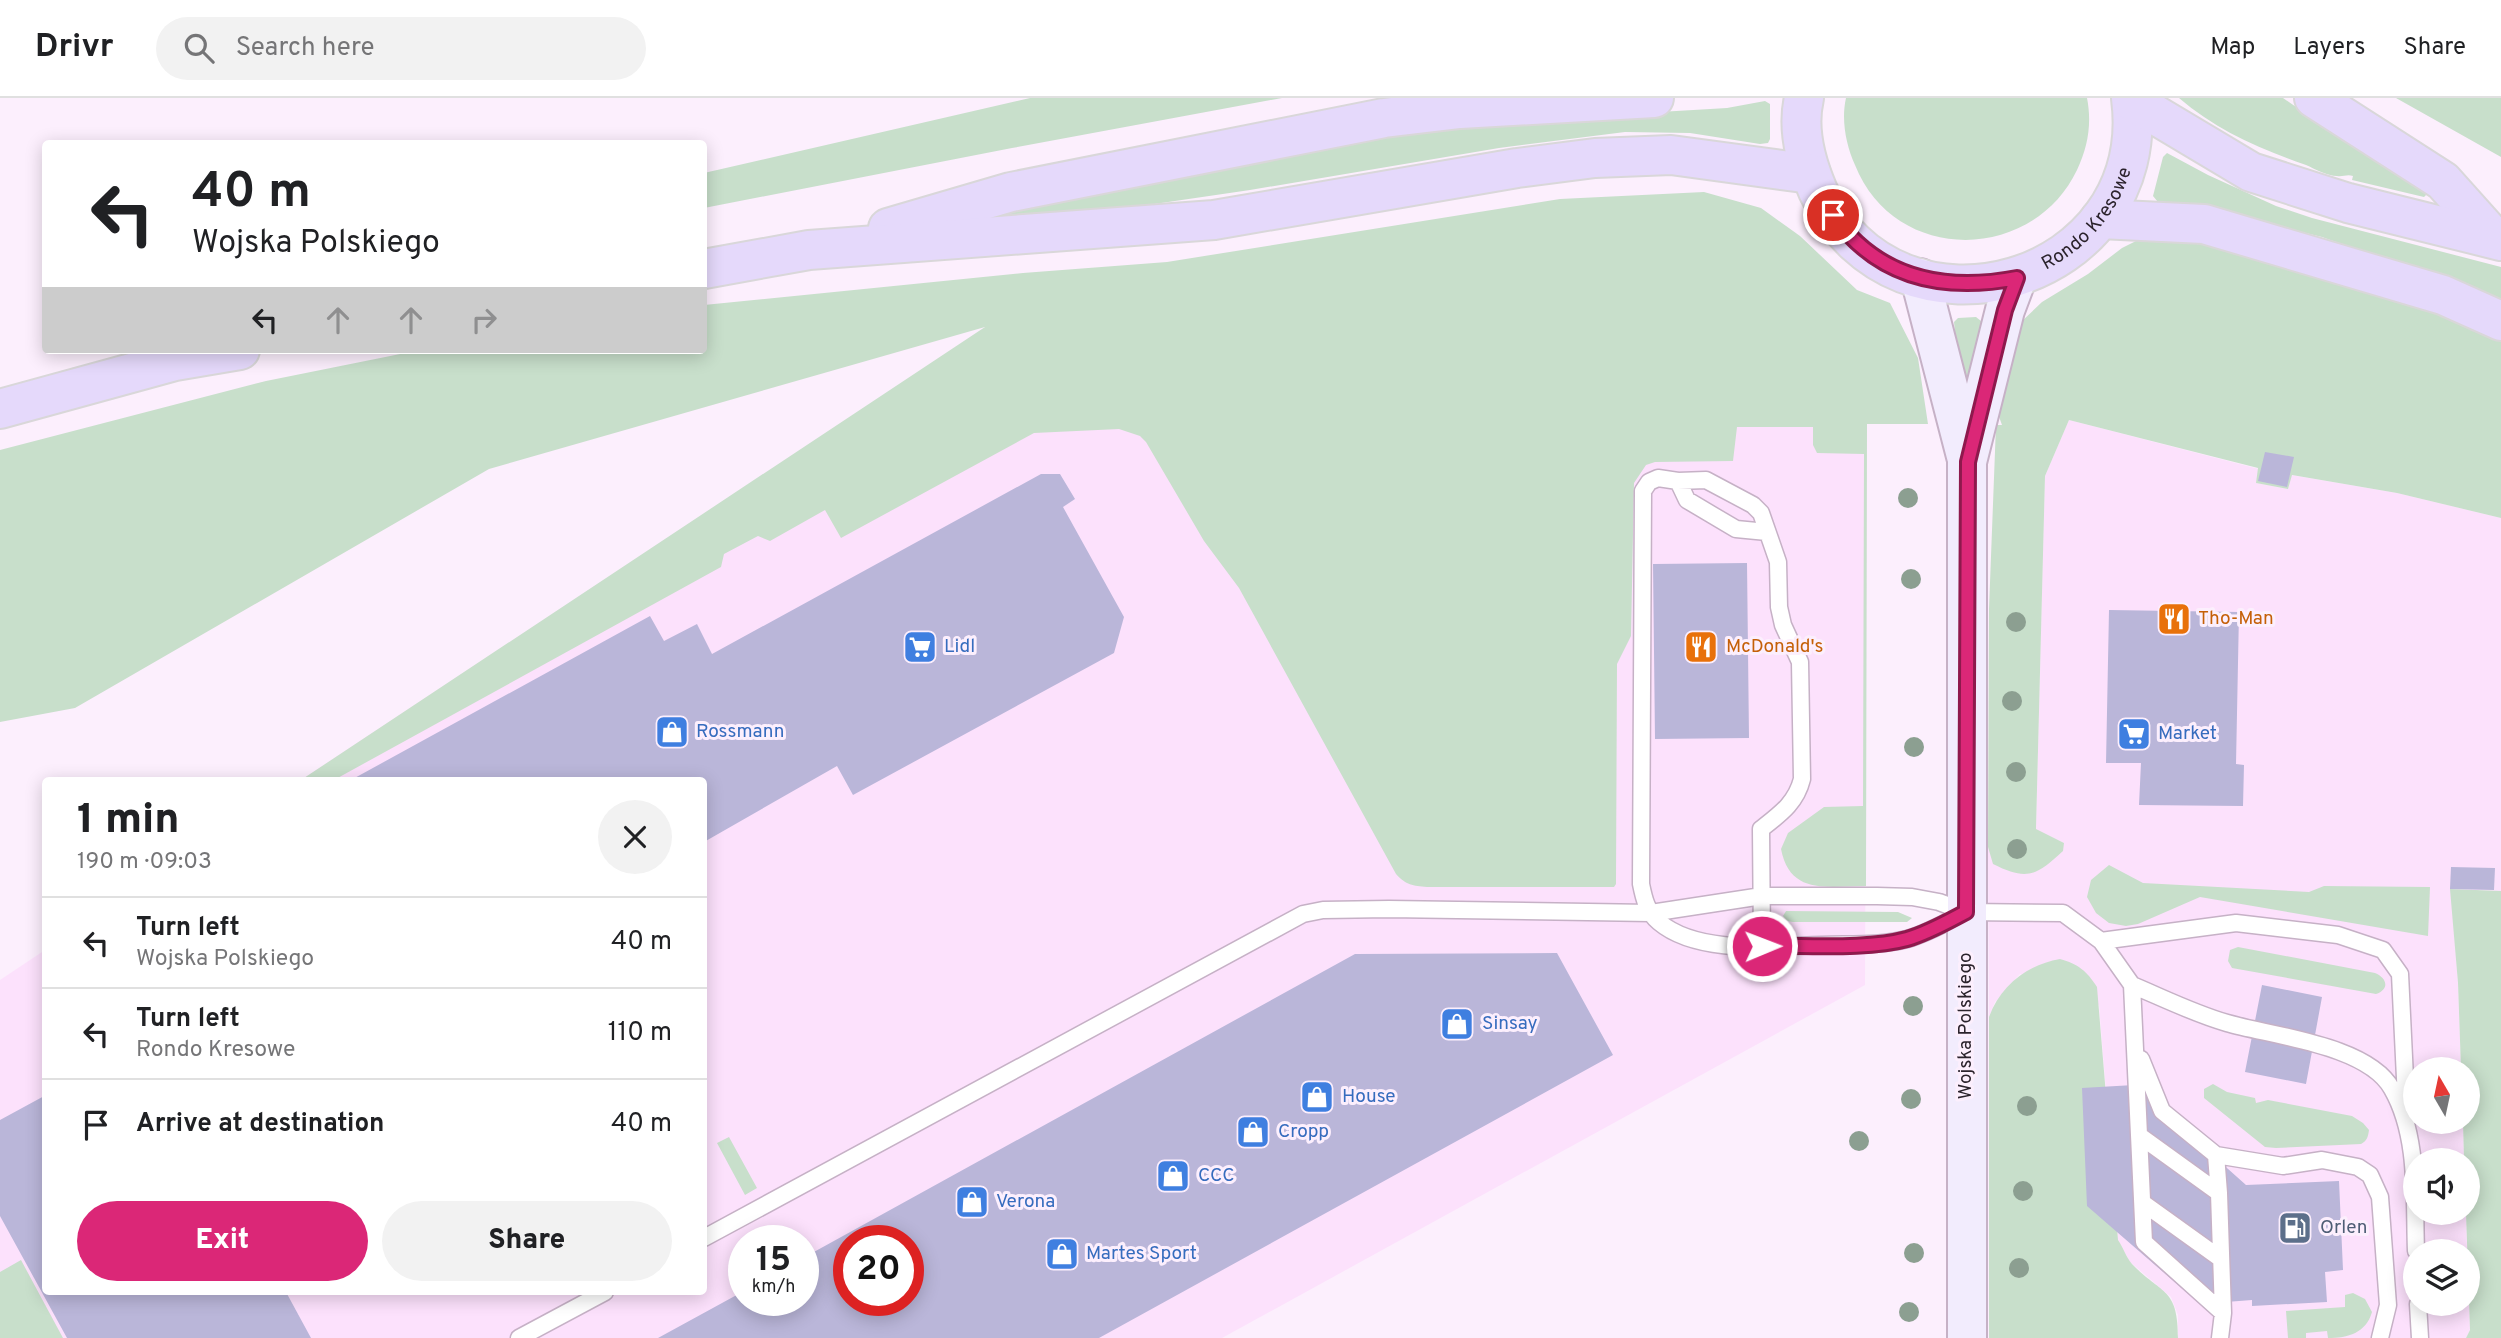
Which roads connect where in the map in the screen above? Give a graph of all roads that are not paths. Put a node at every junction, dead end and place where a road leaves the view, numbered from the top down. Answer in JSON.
{"nodes":[{"id":1,"x":1654,"y":98,"type":"edge"},
{"id":2,"x":1804,"y":98,"type":"edge"},
{"id":3,"x":2314,"y":98,"type":"edge"},
{"id":4,"x":2129,"y":99,"type":"edge"},
{"id":5,"x":1811,"y":174,"type":"junction"},
{"id":6,"x":2099,"y":219,"type":"junction"},
{"id":7,"x":2497,"y":239,"type":"edge"},
{"id":8,"x":809,"y":250,"type":"junction"},
{"id":9,"x":707,"y":268,"type":"edge"},
{"id":10,"x":1920,"y":278,"type":"junction"},
{"id":11,"x":2017,"y":278,"type":"junction"},
{"id":12,"x":2501,"y":321,"type":"edge"},
{"id":13,"x":218,"y":354,"type":"edge"},
{"id":14,"x":0,"y":409,"type":"edge"},
{"id":15,"x":1968,"y":462,"type":"junction"},
{"id":16,"x":1678,"y":481,"type":"junction"},
{"id":17,"x":1767,"y":533,"type":"junction"},
{"id":18,"x":1762,"y":897,"type":"junction"},
{"id":19,"x":1966,"y":912,"type":"junction"},
{"id":20,"x":1651,"y":913,"type":"junction"},
{"id":21,"x":2101,"y":941,"type":"junction"},
{"id":22,"x":1762,"y":946,"type":"junction"},
{"id":23,"x":2133,"y":985,"type":"junction"},
{"id":24,"x":2137,"y":1050,"type":"junction"},
{"id":25,"x":2404,"y":1057,"type":"edge"},
{"id":26,"x":2403,"y":1112,"type":"edge"},
{"id":27,"x":2409,"y":1134,"type":"edge"},
{"id":28,"x":2140,"y":1136,"type":"junction"},
{"id":29,"x":2216,"y":1155,"type":"junction"},
{"id":30,"x":2219,"y":1192,"type":"junction"},
{"id":31,"x":2143,"y":1203,"type":"junction"},
{"id":32,"x":707,"y":1236,"type":"edge"},
{"id":33,"x":2416,"y":1239,"type":"edge"},
{"id":34,"x":2221,"y":1259,"type":"junction"},
{"id":35,"x":599,"y":1295,"type":"edge"},
{"id":36,"x":2223,"y":1313,"type":"junction"},
{"id":37,"x":2419,"y":1316,"type":"edge"},
{"id":38,"x":519,"y":1338,"type":"edge"},
{"id":39,"x":1967,"y":1338,"type":"edge"},
{"id":40,"x":2220,"y":1338,"type":"edge"},
{"id":41,"x":2379,"y":1338,"type":"edge"},
{"id":42,"x":2420,"y":1338,"type":"edge"}],
"edges":[{"from":1,"to":8,"type":"main road"},
{"from":2,"to":5,"type":"main road","name":"Rondo Kresowe"},
{"from":3,"to":7,"type":"main road"},
{"from":4,"to":6,"type":"main road","name":"Rondo Kresowe"},
{"from":4,"to":7,"type":"main road"},
{"from":5,"to":8,"type":"main road"},
{"from":5,"to":10,"type":"main road","name":"Rondo Kresowe"},
{"from":6,"to":11,"type":"main road","name":"Rondo Kresowe"},
{"from":6,"to":12,"type":"main road"},
{"from":8,"to":9,"type":"main road"},
{"from":10,"to":11,"type":"main road","name":"Rondo Kresowe"},
{"from":10,"to":15,"type":"street","name":"Wojska Polskiego"},
{"from":11,"to":15,"type":"street","name":"Wojska Polskiego"},
{"from":13,"to":14,"type":"main road"},
{"from":15,"to":19,"type":"street","name":"Wojska Polskiego"},
{"from":16,"to":17,"type":"lane"},
{"from":16,"to":17,"type":"lane"},
{"from":16,"to":20,"type":"lane"},
{"from":17,"to":18,"type":"lane"},
{"from":18,"to":19,"type":"lane"},
{"from":18,"to":20,"type":"lane"},
{"from":18,"to":22,"type":"lane"},
{"from":19,"to":21,"type":"lane"},
{"from":19,"to":22,"type":"lane"},
{"from":19,"to":39,"type":"street","name":"Wojska Polskiego"},
{"from":20,"to":22,"type":"lane"},
{"from":20,"to":32,"type":"lane"},
{"from":21,"to":23,"type":"lane"},
{"from":21,"to":25,"type":"lane"},
{"from":23,"to":24,"type":"lane"},
{"from":23,"to":26,"type":"lane"},
{"from":24,"to":28,"type":"lane"},
{"from":24,"to":29,"type":"lane"},
{"from":27,"to":33,"type":"lane"},
{"from":28,"to":30,"type":"lane"},
{"from":28,"to":31,"type":"lane"},
{"from":29,"to":30,"type":"lane"},
{"from":29,"to":41,"type":"lane"},
{"from":30,"to":34,"type":"lane"},
{"from":31,"to":34,"type":"lane"},
{"from":31,"to":36,"type":"lane"},
{"from":34,"to":36,"type":"lane"},
{"from":35,"to":38,"type":"lane"},
{"from":36,"to":40,"type":"lane"},
{"from":37,"to":42,"type":"lane"}]}
